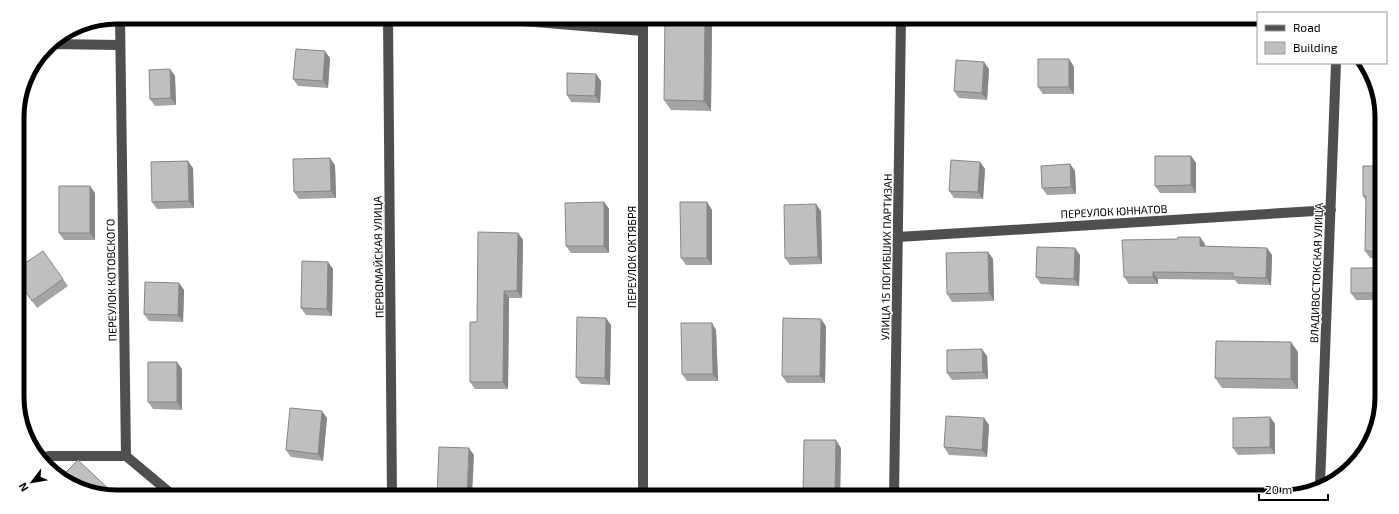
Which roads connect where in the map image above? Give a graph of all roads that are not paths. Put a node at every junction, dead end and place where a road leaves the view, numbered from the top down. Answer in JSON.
{"nodes":[{"id":1,"x":120,"y":24,"type":"edge"},
{"id":2,"x":388,"y":24,"type":"edge"},
{"id":3,"x":558,"y":24,"type":"edge"},
{"id":4,"x":643,"y":24,"type":"edge"},
{"id":5,"x":902,"y":24,"type":"edge"},
{"id":6,"x":643,"y":31,"type":"junction"},
{"id":7,"x":59,"y":44,"type":"edge"},
{"id":8,"x":120,"y":45,"type":"junction"},
{"id":9,"x":1336,"y":64,"type":"edge"},
{"id":10,"x":1331,"y":210,"type":"junction"},
{"id":11,"x":898,"y":236,"type":"junction"},
{"id":12,"x":126,"y":456,"type":"junction"},
{"id":13,"x":46,"y":457,"type":"edge"},
{"id":14,"x":1320,"y":482,"type":"edge"},
{"id":15,"x":167,"y":490,"type":"edge"},
{"id":16,"x":392,"y":490,"type":"edge"},
{"id":17,"x":643,"y":490,"type":"edge"},
{"id":18,"x":894,"y":490,"type":"edge"}],
"edges":[{"from":1,"to":8,"type":"street","name":"ПЕРЕУЛОК КОТОВСКОГО"},
{"from":2,"to":16,"type":"street","name":"ПЕРВОМАЙСКАЯ УЛИЦА"},
{"from":3,"to":6,"type":"street"},
{"from":4,"to":6,"type":"street","name":"ПЕРЕУЛОК ОКТЯБРЯ"},
{"from":5,"to":11,"type":"street","name":"УЛИЦА 15 ПОГИБШИХ ПАРТИЗАН"},
{"from":6,"to":17,"type":"street","name":"ПЕРЕУЛОК ОКТЯБРЯ"},
{"from":7,"to":8,"type":"street"},
{"from":8,"to":12,"type":"street","name":"ПЕРЕУЛОК КОТОВСКОГО"},
{"from":9,"to":10,"type":"street","name":"ВЛАДИВОСТОКСКАЯ УЛИЦА"},
{"from":10,"to":11,"type":"street","name":"ПЕРЕУЛОК ЮННАТОВ"},
{"from":10,"to":14,"type":"street","name":"ВЛАДИВОСТОКСКАЯ УЛИЦА"},
{"from":11,"to":18,"type":"street","name":"УЛИЦА 15 ПОГИБШИХ ПАРТИЗАН"},
{"from":12,"to":13,"type":"street"},
{"from":12,"to":15,"type":"street"}]}
